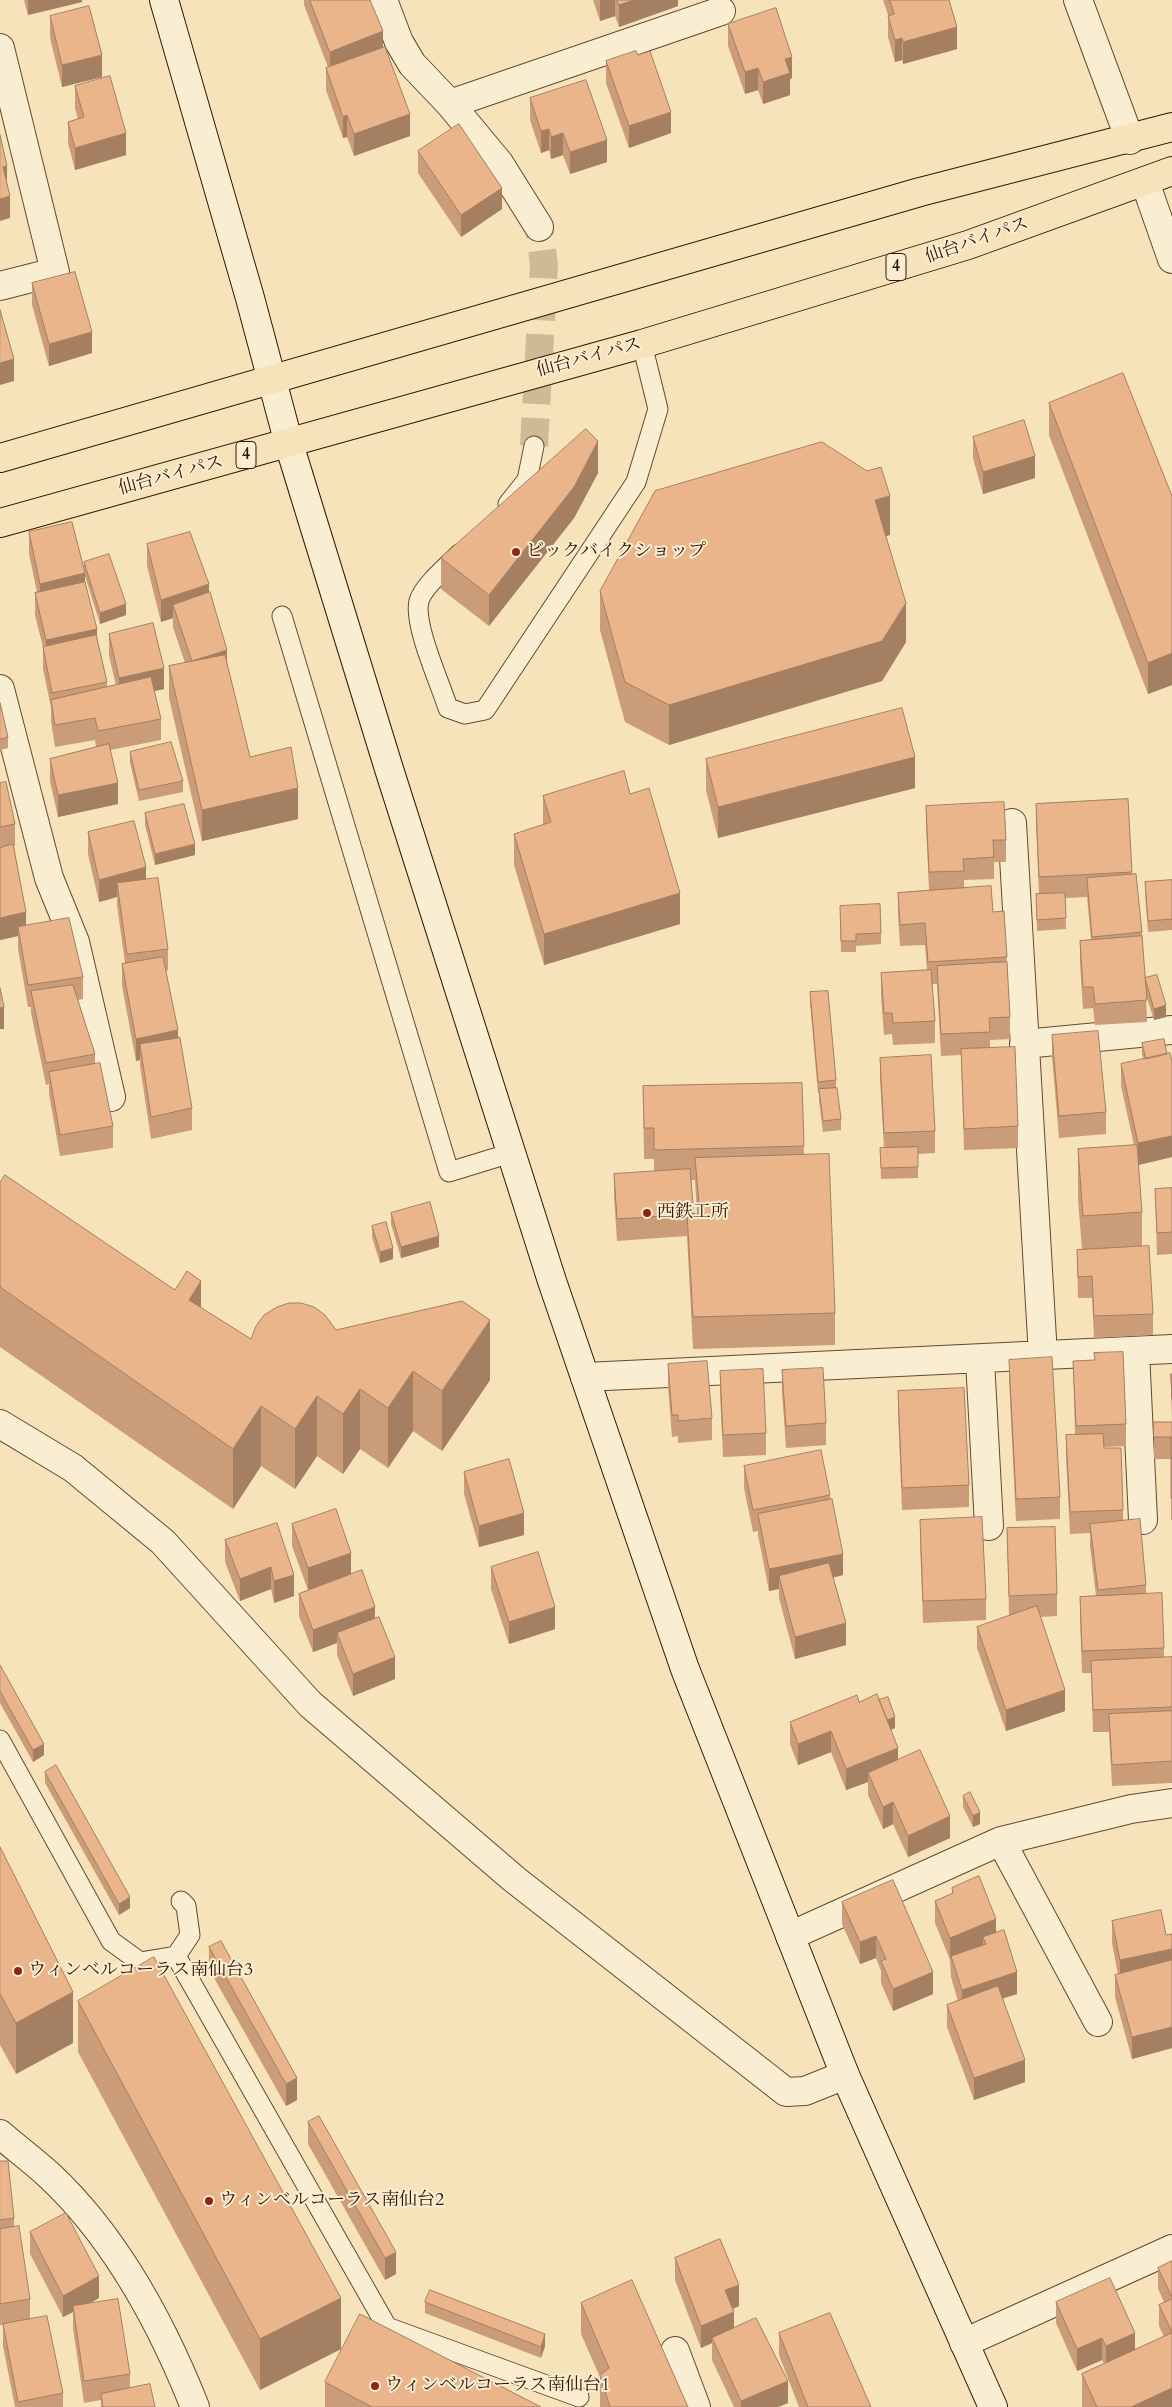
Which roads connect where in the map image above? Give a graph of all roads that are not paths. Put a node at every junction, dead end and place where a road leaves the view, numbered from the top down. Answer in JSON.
{"nodes":[{"id":1,"x":164,"y":0,"type":"edge"},
{"id":2,"x":383,"y":0,"type":"edge"},
{"id":3,"x":1078,"y":0,"type":"edge"},
{"id":4,"x":721,"y":11,"type":"dead end"},
{"id":5,"x":0,"y":48,"type":"edge"},
{"id":6,"x":450,"y":104,"type":"junction"},
{"id":7,"x":1165,"y":129,"type":"edge"},
{"id":8,"x":1130,"y":140,"type":"junction"},
{"id":9,"x":1171,"y":171,"type":"edge"},
{"id":10,"x":1145,"y":182,"type":"junction"},
{"id":11,"x":539,"y":227,"type":"tunnel mouth"},
{"id":12,"x":1172,"y":259,"type":"edge"},
{"id":13,"x":0,"y":286,"type":"edge"},
{"id":14,"x":642,"y":344,"type":"junction"},
{"id":15,"x":271,"y":381,"type":"junction"},
{"id":16,"x":289,"y":444,"type":"junction"},
{"id":17,"x":534,"y":446,"type":"tunnel mouth"},
{"id":18,"x":0,"y":458,"type":"edge"},
{"id":19,"x":497,"y":515,"type":"edge"},
{"id":20,"x":0,"y":523,"type":"edge"},
{"id":21,"x":471,"y":542,"type":"edge"},
{"id":22,"x":282,"y":616,"type":"dead end"},
{"id":23,"x":0,"y":689,"type":"edge"},
{"id":24,"x":1012,"y":823,"type":"dead end"},
{"id":25,"x":1172,"y":1030,"type":"edge"},
{"id":26,"x":1024,"y":1044,"type":"junction"},
{"id":27,"x":111,"y":1097,"type":"dead end"},
{"id":28,"x":511,"y":1153,"type":"junction"},
{"id":29,"x":1172,"y":1349,"type":"edge"},
{"id":30,"x":1135,"y":1352,"type":"junction"},
{"id":31,"x":1043,"y":1356,"type":"junction"},
{"id":32,"x":980,"y":1360,"type":"junction"},
{"id":33,"x":585,"y":1377,"type":"junction"},
{"id":34,"x":0,"y":1424,"type":"edge"},
{"id":35,"x":1143,"y":1520,"type":"dead end"},
{"id":36,"x":989,"y":1526,"type":"dead end"},
{"id":37,"x":0,"y":1740,"type":"edge"},
{"id":38,"x":1172,"y":1803,"type":"edge"},
{"id":39,"x":1001,"y":1841,"type":"junction"},
{"id":40,"x":182,"y":1901,"type":"dead end"},
{"id":41,"x":790,"y":1936,"type":"junction"},
{"id":42,"x":176,"y":1956,"type":"junction"},
{"id":43,"x":1098,"y":2022,"type":"dead end"},
{"id":44,"x":845,"y":2075,"type":"junction"},
{"id":45,"x":0,"y":2134,"type":"edge"},
{"id":46,"x":1172,"y":2249,"type":"edge"},
{"id":47,"x":964,"y":2343,"type":"junction"},
{"id":48,"x":674,"y":2351,"type":"dead end"},
{"id":49,"x":579,"y":2397,"type":"dead end"},
{"id":50,"x":195,"y":2407,"type":"edge"},
{"id":51,"x":696,"y":2407,"type":"edge"},
{"id":52,"x":993,"y":2407,"type":"edge"}],
"edges":[{"from":1,"to":15,"type":"street"},
{"from":2,"to":6,"type":"street"},
{"from":3,"to":8,"type":"street"},
{"from":4,"to":6,"type":"street"},
{"from":5,"to":13,"type":"street"},
{"from":6,"to":11,"type":"street"},
{"from":7,"to":8,"type":"highway"},
{"from":8,"to":15,"type":"highway"},
{"from":9,"to":10,"type":"highway","name":"仙台バイパス","number":"4"},
{"from":10,"to":12,"type":"street"},
{"from":10,"to":14,"type":"highway","name":"仙台バイパス","number":"4"},
{"from":14,"to":16,"type":"highway","name":"仙台バイパス","number":"4"},
{"from":14,"to":21,"type":"lane"},
{"from":15,"to":16,"type":"street"},
{"from":15,"to":18,"type":"highway"},
{"from":16,"to":20,"type":"highway","name":"仙台バイパス","number":"4"},
{"from":16,"to":28,"type":"street"},
{"from":17,"to":19,"type":"lane"},
{"from":22,"to":28,"type":"lane"},
{"from":23,"to":27,"type":"street"},
{"from":24,"to":26,"type":"street"},
{"from":25,"to":26,"type":"street"},
{"from":26,"to":31,"type":"street"},
{"from":28,"to":33,"type":"street"},
{"from":29,"to":30,"type":"street"},
{"from":30,"to":31,"type":"street"},
{"from":30,"to":35,"type":"street"},
{"from":31,"to":32,"type":"street"},
{"from":32,"to":33,"type":"street"},
{"from":32,"to":36,"type":"street"},
{"from":33,"to":41,"type":"street"},
{"from":34,"to":44,"type":"street"},
{"from":37,"to":42,"type":"lane"},
{"from":38,"to":39,"type":"street"},
{"from":39,"to":41,"type":"street"},
{"from":39,"to":43,"type":"street"},
{"from":40,"to":42,"type":"lane"},
{"from":41,"to":44,"type":"street"},
{"from":42,"to":49,"type":"lane"},
{"from":44,"to":47,"type":"street"},
{"from":45,"to":50,"type":"street"},
{"from":46,"to":47,"type":"street"},
{"from":47,"to":52,"type":"street"},
{"from":48,"to":51,"type":"street"}]}
